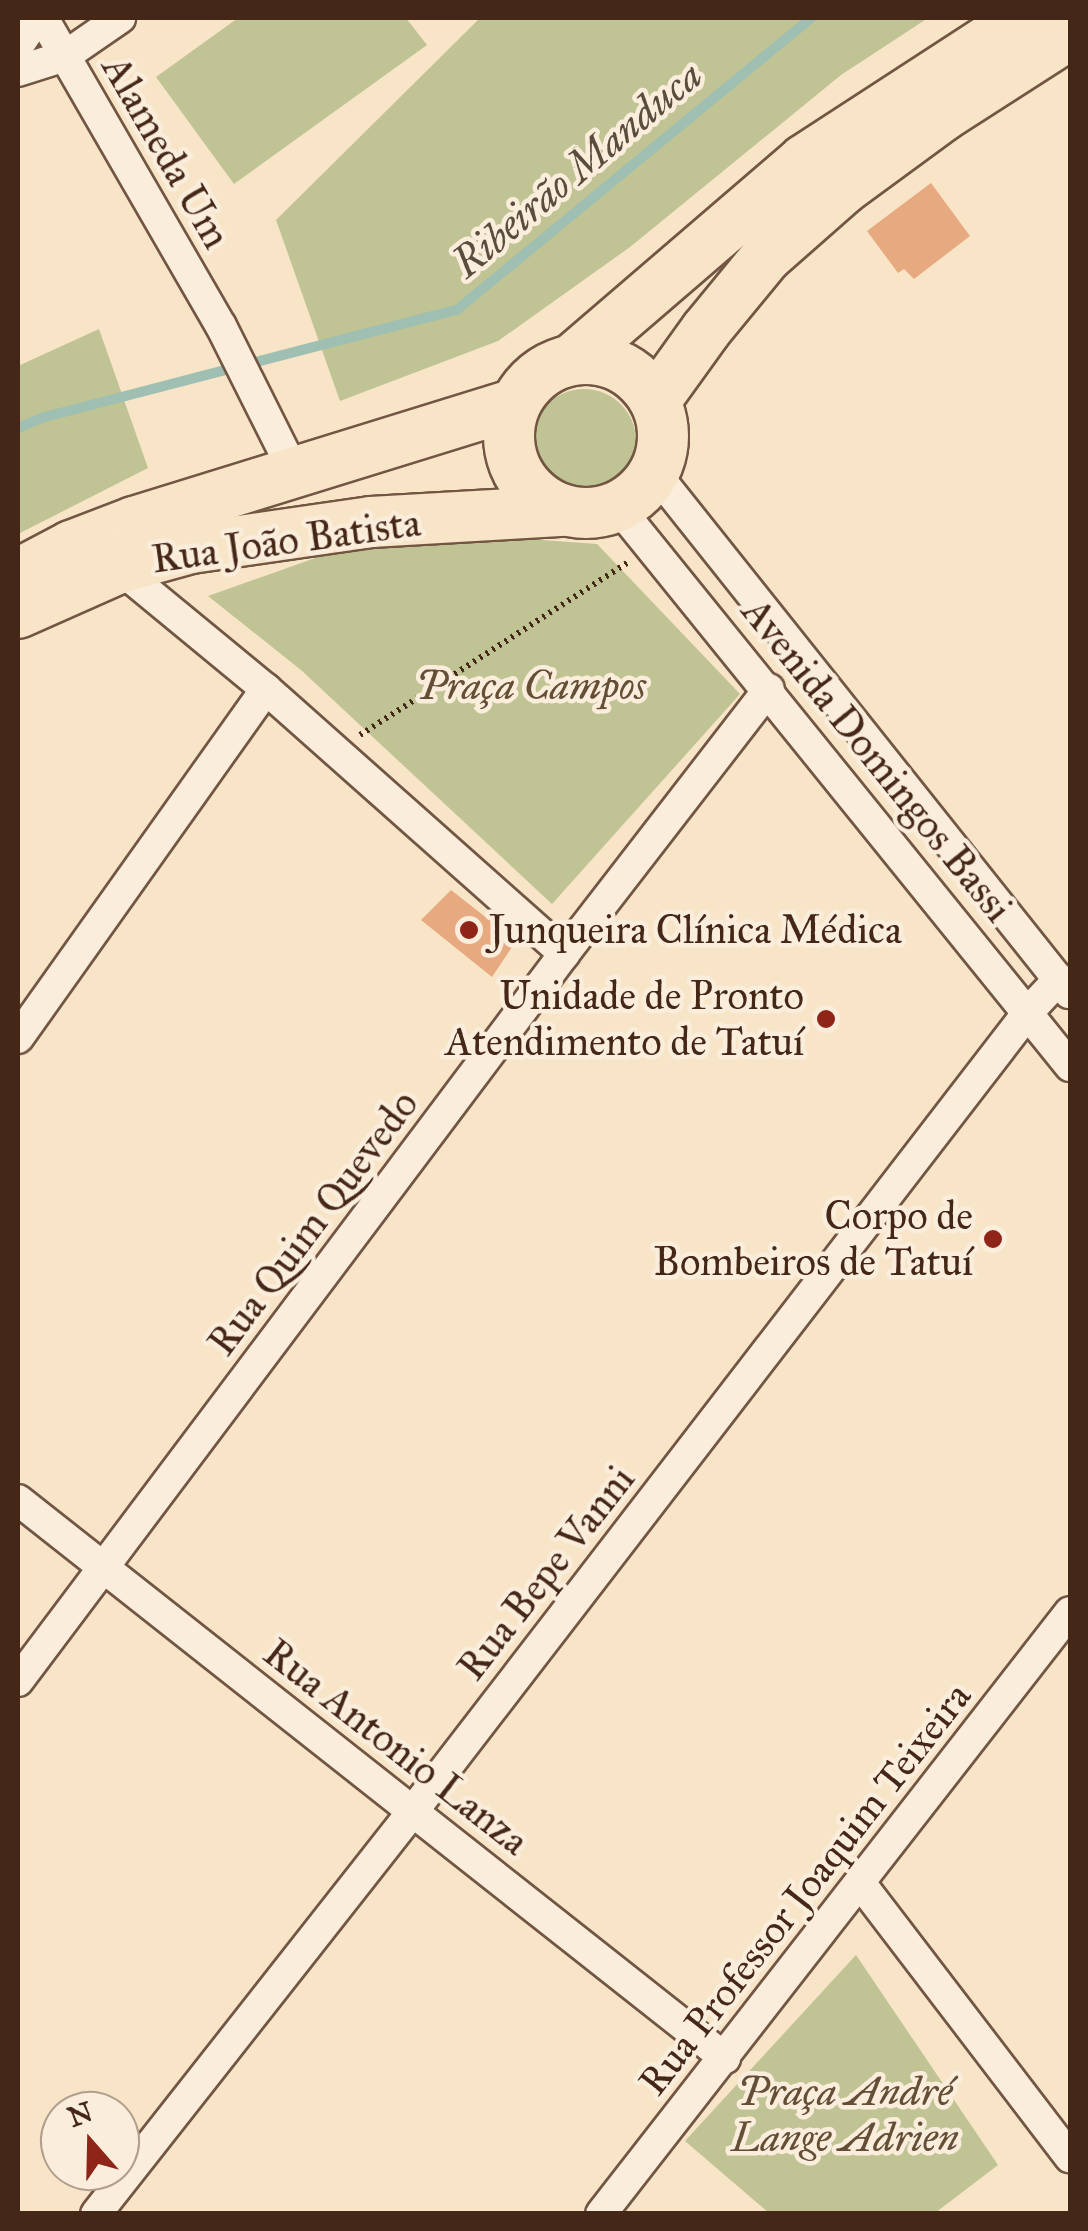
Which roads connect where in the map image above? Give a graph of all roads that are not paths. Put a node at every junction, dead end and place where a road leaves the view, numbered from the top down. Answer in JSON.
{"nodes":[{"id":1,"x":40,"y":18,"type":"edge"},
{"id":2,"x":120,"y":18,"type":"edge"},
{"id":3,"x":1023,"y":18,"type":"edge"},
{"id":4,"x":1070,"y":34,"type":"edge"},
{"id":5,"x":18,"y":46,"type":"edge"},
{"id":6,"x":64,"y":56,"type":"junction"},
{"id":7,"x":18,"y":71,"type":"edge"},
{"id":8,"x":574,"y":359,"type":"junction"},
{"id":9,"x":656,"y":401,"type":"junction"},
{"id":10,"x":515,"y":404,"type":"junction"},
{"id":11,"x":654,"y":472,"type":"junction"},
{"id":12,"x":295,"y":474,"type":"junction"},
{"id":13,"x":618,"y":507,"type":"junction"},
{"id":14,"x":564,"y":511,"type":"junction"},
{"id":15,"x":371,"y":522,"type":"junction"},
{"id":16,"x":118,"y":568,"type":"junction"},
{"id":17,"x":18,"y":574,"type":"edge"},
{"id":18,"x":18,"y":613,"type":"edge"},
{"id":19,"x":770,"y":689,"type":"junction"},
{"id":20,"x":266,"y":690,"type":"junction"},
{"id":21,"x":564,"y":954,"type":"junction"},
{"id":22,"x":1065,"y":988,"type":"edge"},
{"id":23,"x":1029,"y":1011,"type":"junction"},
{"id":24,"x":18,"y":1038,"type":"edge"},
{"id":25,"x":1070,"y":1066,"type":"edge"},
{"id":26,"x":18,"y":1500,"type":"edge"},
{"id":27,"x":106,"y":1568,"type":"junction"},
{"id":28,"x":1065,"y":1633,"type":"edge"},
{"id":29,"x":18,"y":1682,"type":"edge"},
{"id":30,"x":414,"y":1811,"type":"junction"},
{"id":31,"x":862,"y":1884,"type":"junction"},
{"id":32,"x":725,"y":2058,"type":"junction"},
{"id":33,"x":1070,"y":2157,"type":"edge"},
{"id":34,"x":96,"y":2214,"type":"edge"},
{"id":35,"x":601,"y":2214,"type":"edge"}],
"edges":[{"from":1,"to":5,"type":"street"},
{"from":1,"to":6,"type":"street","name":"Alameda Um"},
{"from":2,"to":6,"type":"street"},
{"from":3,"to":8,"type":"main road"},
{"from":4,"to":9,"type":"main road"},
{"from":6,"to":7,"type":"street"},
{"from":6,"to":12,"type":"street","name":"Alameda Um"},
{"from":8,"to":9,"type":"main road"},
{"from":8,"to":10,"type":"main road"},
{"from":9,"to":11,"type":"main road"},
{"from":10,"to":12,"type":"main road"},
{"from":10,"to":14,"type":"main road"},
{"from":11,"to":13,"type":"main road"},
{"from":11,"to":22,"type":"street","name":"Avenida Domingos Bassi"},
{"from":12,"to":15,"type":"main road"},
{"from":12,"to":17,"type":"main road"},
{"from":13,"to":14,"type":"main road"},
{"from":13,"to":19,"type":"street","name":"Avenida Domingos Bassi"},
{"from":14,"to":15,"type":"main road","name":"Rua João Batista"},
{"from":15,"to":16,"type":"main road","name":"Rua João Batista"},
{"from":16,"to":18,"type":"main road","name":"Rua João Batista"},
{"from":16,"to":20,"type":"street"},
{"from":19,"to":21,"type":"street","name":"Rua Quim Quevedo"},
{"from":19,"to":23,"type":"street","name":"Avenida Domingos Bassi"},
{"from":20,"to":21,"type":"street"},
{"from":20,"to":24,"type":"street"},
{"from":21,"to":27,"type":"street","name":"Rua Quim Quevedo"},
{"from":22,"to":23,"type":"street","name":"Rua Bepe Vanni"},
{"from":23,"to":25,"type":"street","name":"Avenida Domingos Bassi"},
{"from":23,"to":30,"type":"street","name":"Rua Bepe Vanni"},
{"from":26,"to":27,"type":"street","name":"Rua Antonio Lanza"},
{"from":27,"to":29,"type":"street","name":"Rua Quim Quevedo"},
{"from":27,"to":30,"type":"street","name":"Rua Antonio Lanza"},
{"from":28,"to":31,"type":"street","name":"Rua Professor Joaquim Teixeira"},
{"from":30,"to":32,"type":"street","name":"Rua Antonio Lanza"},
{"from":30,"to":34,"type":"street","name":"Rua Bepe Vanni"},
{"from":31,"to":32,"type":"street","name":"Rua Professor Joaquim Teixeira"},
{"from":31,"to":33,"type":"street"},
{"from":32,"to":35,"type":"street","name":"Rua Professor Joaquim Teixeira"}]}
